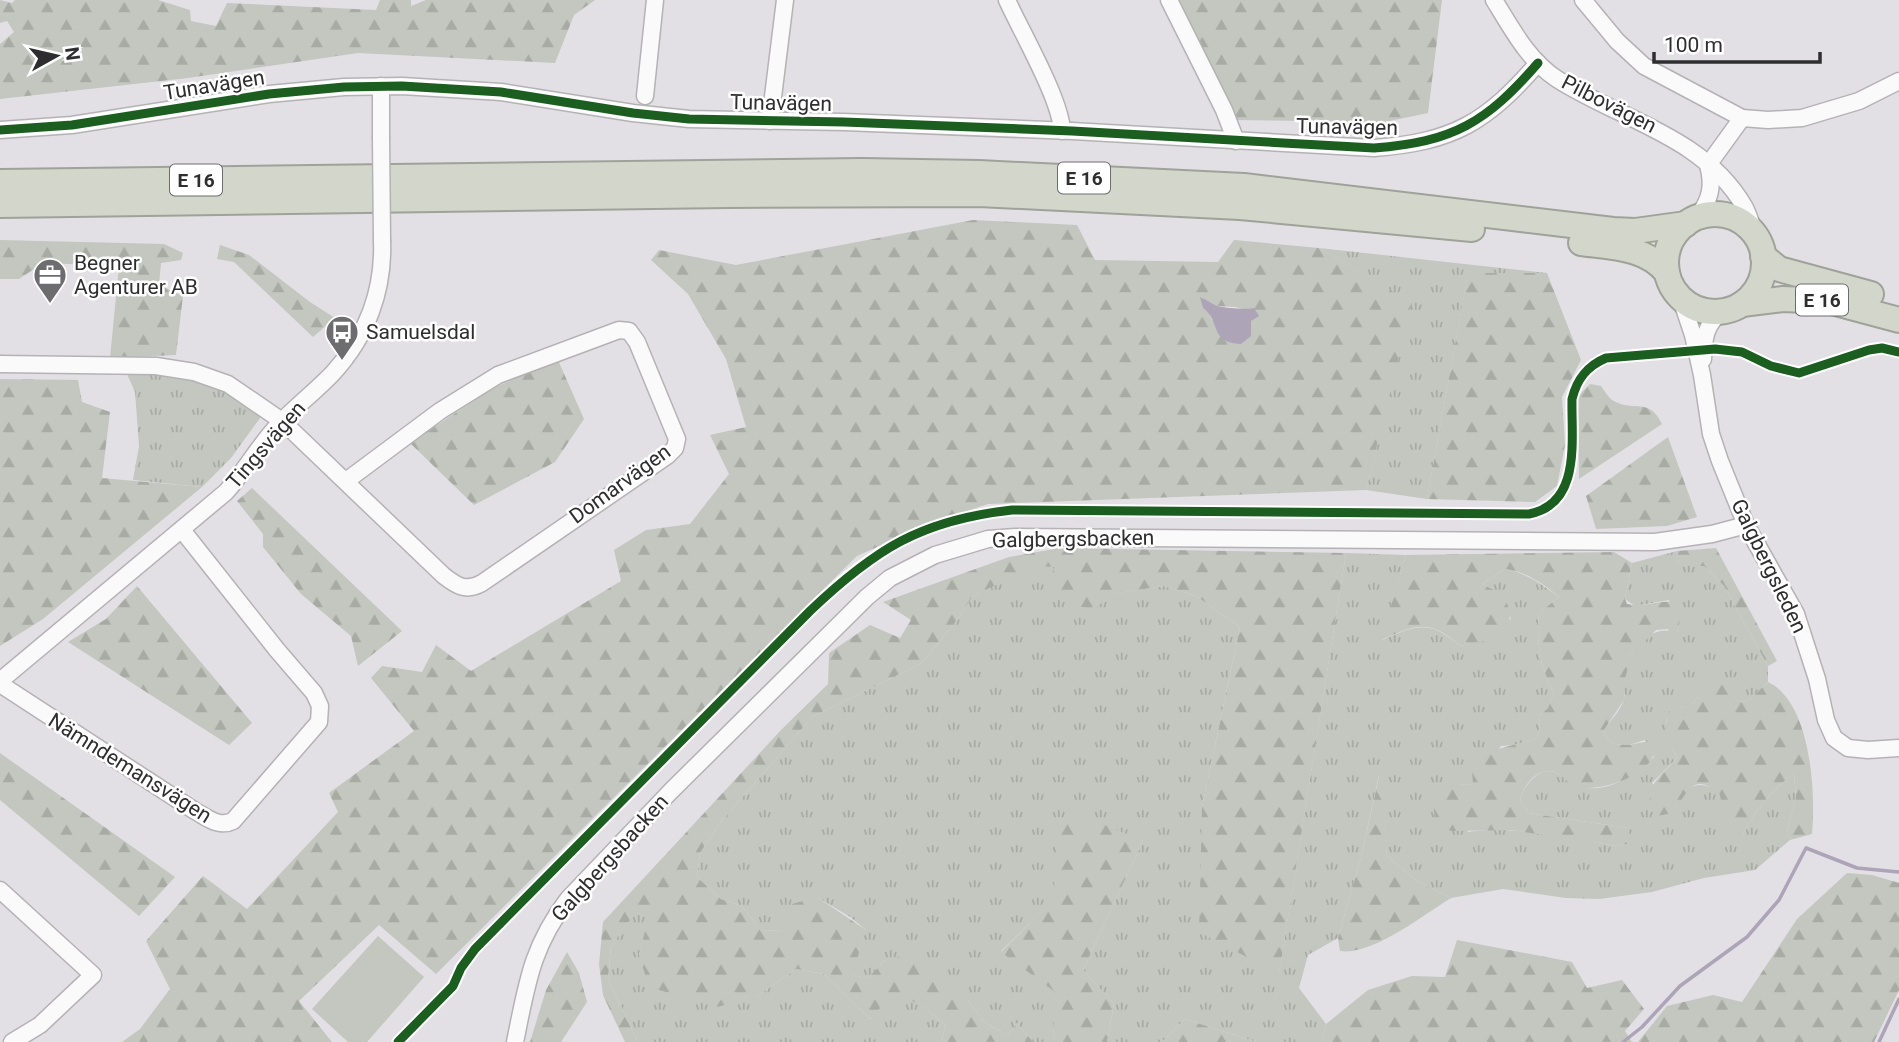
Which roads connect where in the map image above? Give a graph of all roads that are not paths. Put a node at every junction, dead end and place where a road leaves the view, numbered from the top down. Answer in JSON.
{"nodes":[{"id":1,"x":655,"y":0,"type":"edge"},
{"id":2,"x":785,"y":0,"type":"edge"},
{"id":3,"x":1007,"y":0,"type":"edge"},
{"id":4,"x":1169,"y":0,"type":"edge"},
{"id":5,"x":1494,"y":0,"type":"edge"},
{"id":6,"x":1583,"y":0,"type":"edge"},
{"id":7,"x":1538,"y":63,"type":"junction"},
{"id":8,"x":1899,"y":81,"type":"edge"},
{"id":9,"x":381,"y":86,"type":"junction"},
{"id":10,"x":645,"y":96,"type":"dead end"},
{"id":11,"x":1742,"y":118,"type":"junction"},
{"id":12,"x":770,"y":121,"type":"junction"},
{"id":13,"x":0,"y":130,"type":"edge"},
{"id":14,"x":1062,"y":131,"type":"junction"},
{"id":15,"x":1236,"y":141,"type":"junction"},
{"id":16,"x":1708,"y":165,"type":"junction"},
{"id":17,"x":0,"y":182,"type":"edge"},
{"id":18,"x":0,"y":205,"type":"edge"},
{"id":19,"x":1691,"y":221,"type":"junction"},
{"id":20,"x":1759,"y":246,"type":"junction"},
{"id":21,"x":1667,"y":273,"type":"junction"},
{"id":22,"x":1681,"y":299,"type":"junction"},
{"id":23,"x":1899,"y":302,"type":"edge"},
{"id":24,"x":1732,"y":307,"type":"junction"},
{"id":25,"x":1899,"y":320,"type":"edge"},
{"id":26,"x":0,"y":363,"type":"edge"},
{"id":27,"x":1702,"y":375,"type":"junction"},
{"id":28,"x":282,"y":421,"type":"junction"},
{"id":29,"x":346,"y":481,"type":"junction"},
{"id":30,"x":1746,"y":525,"type":"junction"},
{"id":31,"x":182,"y":530,"type":"junction"},
{"id":32,"x":0,"y":683,"type":"edge"},
{"id":33,"x":1899,"y":748,"type":"edge"},
{"id":34,"x":0,"y":890,"type":"edge"},
{"id":35,"x":12,"y":1042,"type":"edge"},
{"id":36,"x":515,"y":1042,"type":"edge"}],
"edges":[{"from":1,"to":10,"type":"street"},
{"from":2,"to":12,"type":"street"},
{"from":3,"to":14,"type":"street"},
{"from":4,"to":15,"type":"street"},
{"from":5,"to":7,"type":"street","name":"Pilbovägen"},
{"from":6,"to":11,"type":"street"},
{"from":7,"to":15,"type":"street","name":"Tunavägen"},
{"from":7,"to":16,"type":"street","name":"Pilbovägen"},
{"from":8,"to":11,"type":"street"},
{"from":9,"to":12,"type":"street","name":"Tunavägen"},
{"from":9,"to":13,"type":"street","name":"Tunavägen"},
{"from":9,"to":28,"type":"street","name":"Tingsvägen","bridge":true},
{"from":11,"to":16,"type":"street"},
{"from":12,"to":14,"type":"street","name":"Tunavägen"},
{"from":14,"to":15,"type":"street","name":"Tunavägen"},
{"from":16,"to":19,"type":"street"},
{"from":16,"to":20,"type":"street","name":"Pilbovägen"},
{"from":17,"to":19,"type":"highway","number":"E 16"},
{"from":18,"to":21,"type":"highway","number":"E 16"},
{"from":19,"to":20,"type":"highway","number":"E 16"},
{"from":19,"to":21,"type":"highway"},
{"from":20,"to":23,"type":"highway","number":"E 16"},
{"from":20,"to":24,"type":"highway"},
{"from":21,"to":22,"type":"highway","number":"E 16"},
{"from":22,"to":24,"type":"highway","number":"E 16"},
{"from":22,"to":27,"type":"street","name":"Galgbergsleden"},
{"from":24,"to":25,"type":"highway","number":"E 16"},
{"from":24,"to":27,"type":"street","name":"Galgbergsleden"},
{"from":26,"to":28,"type":"street","name":"Domarvägen"},
{"from":27,"to":30,"type":"street","name":"Galgbergsleden"},
{"from":28,"to":29,"type":"street","name":"Domarvägen"},
{"from":28,"to":31,"type":"street","name":"Tingsvägen"},
{"from":29,"to":29,"type":"street","name":"Domarvägen"},
{"from":30,"to":33,"type":"street","name":"Galgbergsleden"},
{"from":30,"to":36,"type":"street","name":"Galgbergsbacken"},
{"from":31,"to":32,"type":"street","name":"Tingsvägen"},
{"from":31,"to":32,"type":"street","name":"Nämndemansvägen"},
{"from":34,"to":35,"type":"street"}]}
